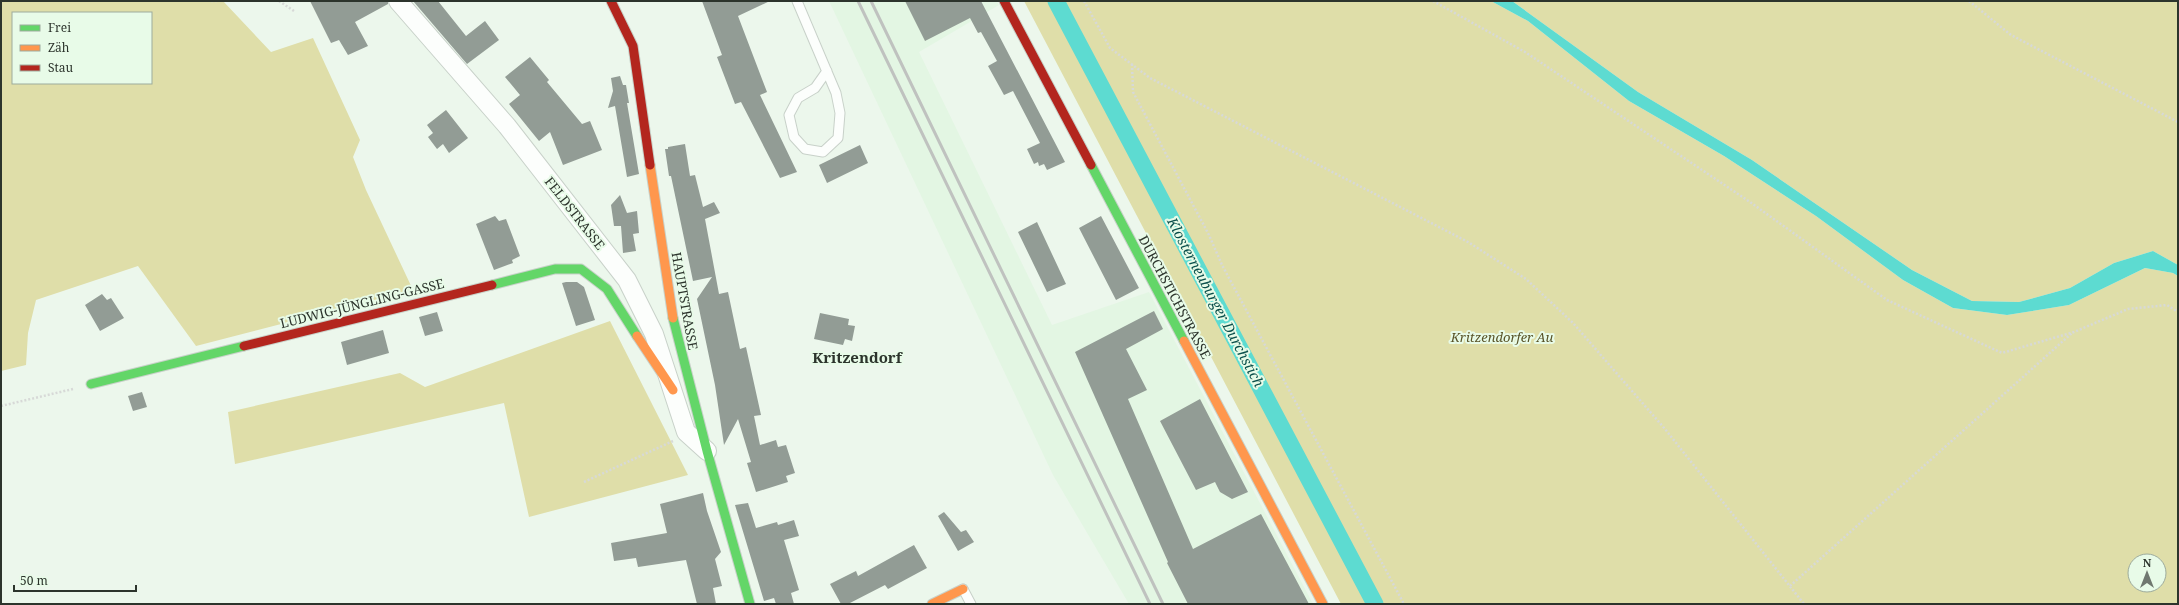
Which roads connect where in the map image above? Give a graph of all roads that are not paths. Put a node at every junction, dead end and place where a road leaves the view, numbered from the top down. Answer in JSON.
{"nodes":[{"id":1,"x":398,"y":1,"type":"edge"},
{"id":2,"x":611,"y":1,"type":"edge"},
{"id":3,"x":797,"y":1,"type":"edge"},
{"id":4,"x":1004,"y":1,"type":"edge"},
{"id":5,"x":826,"y":71,"type":"junction"},
{"id":6,"x":91,"y":384,"type":"road end"},
{"id":7,"x":673,"y":390,"type":"junction"},
{"id":8,"x":706,"y":451,"type":"junction"},
{"id":9,"x":963,"y":589,"type":"joint"},
{"id":10,"x":750,"y":604,"type":"edge"},
{"id":11,"x":932,"y":604,"type":"edge"},
{"id":12,"x":971,"y":604,"type":"edge"},
{"id":13,"x":1323,"y":604,"type":"edge"}],
"edges":[{"from":1,"to":7,"type":"street","name":"FELDSTRASSE"},
{"from":2,"to":8,"type":"street","name":"HAUPTSTRASSE"},
{"from":3,"to":5,"type":"lane"},
{"from":4,"to":13,"type":"street","name":"DURCHSTICHSTRASSE"},
{"from":5,"to":5,"type":"lane"},
{"from":6,"to":7,"type":"street","name":"LUDWIG-JÜNGLING-GASSE"},
{"from":7,"to":8,"type":"street","name":"FELDSTRASSE"},
{"from":8,"to":10,"type":"street","name":"HAUPTSTRASSE"},
{"from":9,"to":11,"type":"street"},
{"from":9,"to":12,"type":"lane"}]}
